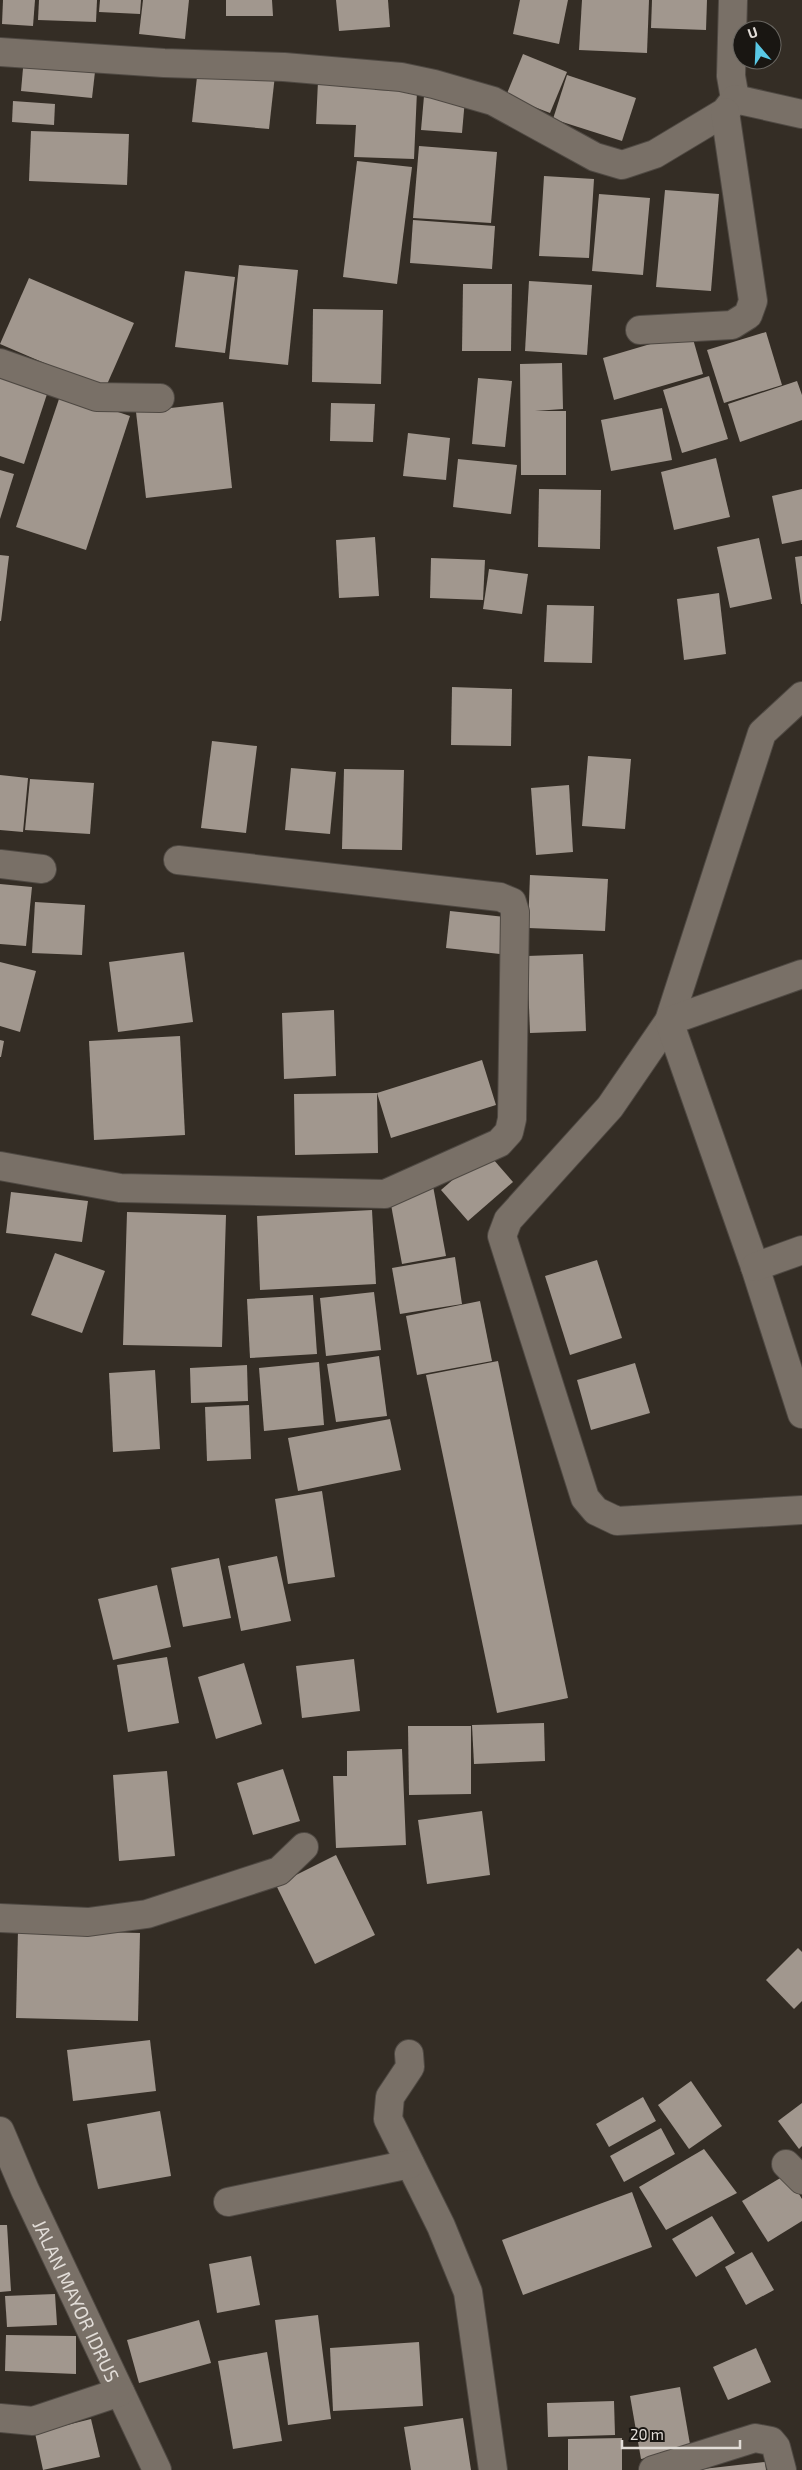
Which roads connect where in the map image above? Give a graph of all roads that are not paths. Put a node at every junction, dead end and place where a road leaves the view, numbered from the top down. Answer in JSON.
{"nodes":[{"id":1,"x":733,"y":0,"type":"edge"},
{"id":2,"x":0,"y":52,"type":"edge"},
{"id":3,"x":730,"y":105,"type":"junction"},
{"id":4,"x":802,"y":114,"type":"edge"},
{"id":5,"x":640,"y":330,"type":"dead end"},
{"id":6,"x":0,"y":363,"type":"edge"},
{"id":7,"x":160,"y":398,"type":"dead end"},
{"id":8,"x":802,"y":696,"type":"edge"},
{"id":9,"x":178,"y":860,"type":"dead end"},
{"id":10,"x":0,"y":864,"type":"edge"},
{"id":11,"x":42,"y":869,"type":"dead end"},
{"id":12,"x":802,"y":974,"type":"edge"},
{"id":13,"x":668,"y":1021,"type":"junction"},
{"id":14,"x":0,"y":1166,"type":"edge"},
{"id":15,"x":802,"y":1250,"type":"edge"},
{"id":16,"x":755,"y":1267,"type":"junction"},
{"id":17,"x":802,"y":1414,"type":"edge"},
{"id":18,"x":802,"y":1510,"type":"edge"},
{"id":19,"x":304,"y":1847,"type":"dead end"},
{"id":20,"x":0,"y":1918,"type":"edge"},
{"id":21,"x":409,"y":2054,"type":"dead end"},
{"id":22,"x":0,"y":2131,"type":"edge"},
{"id":23,"x":410,"y":2164,"type":"junction"},
{"id":24,"x":228,"y":2202,"type":"dead end"},
{"id":25,"x":120,"y":2392,"type":"junction"},
{"id":26,"x":0,"y":2418,"type":"edge"},
{"id":27,"x":157,"y":2470,"type":"edge"},
{"id":28,"x":493,"y":2470,"type":"edge"},
{"id":29,"x":654,"y":2470,"type":"edge"},
{"id":30,"x":782,"y":2470,"type":"edge"}],
"edges":[{"from":1,"to":3,"type":"street"},
{"from":2,"to":3,"type":"street"},
{"from":3,"to":4,"type":"street"},
{"from":3,"to":5,"type":"street"},
{"from":6,"to":7,"type":"street"},
{"from":8,"to":13,"type":"street"},
{"from":9,"to":14,"type":"street"},
{"from":10,"to":11,"type":"street"},
{"from":12,"to":13,"type":"street"},
{"from":13,"to":16,"type":"street"},
{"from":13,"to":18,"type":"street"},
{"from":15,"to":16,"type":"street"},
{"from":16,"to":17,"type":"street"},
{"from":19,"to":20,"type":"street"},
{"from":21,"to":23,"type":"street"},
{"from":22,"to":25,"type":"street","name":"JALAN MAYOR IDRUS"},
{"from":23,"to":24,"type":"street"},
{"from":23,"to":28,"type":"street"},
{"from":25,"to":26,"type":"street"},
{"from":25,"to":27,"type":"street","name":"JALAN MAYOR IDRUS"},
{"from":29,"to":30,"type":"street"}]}
